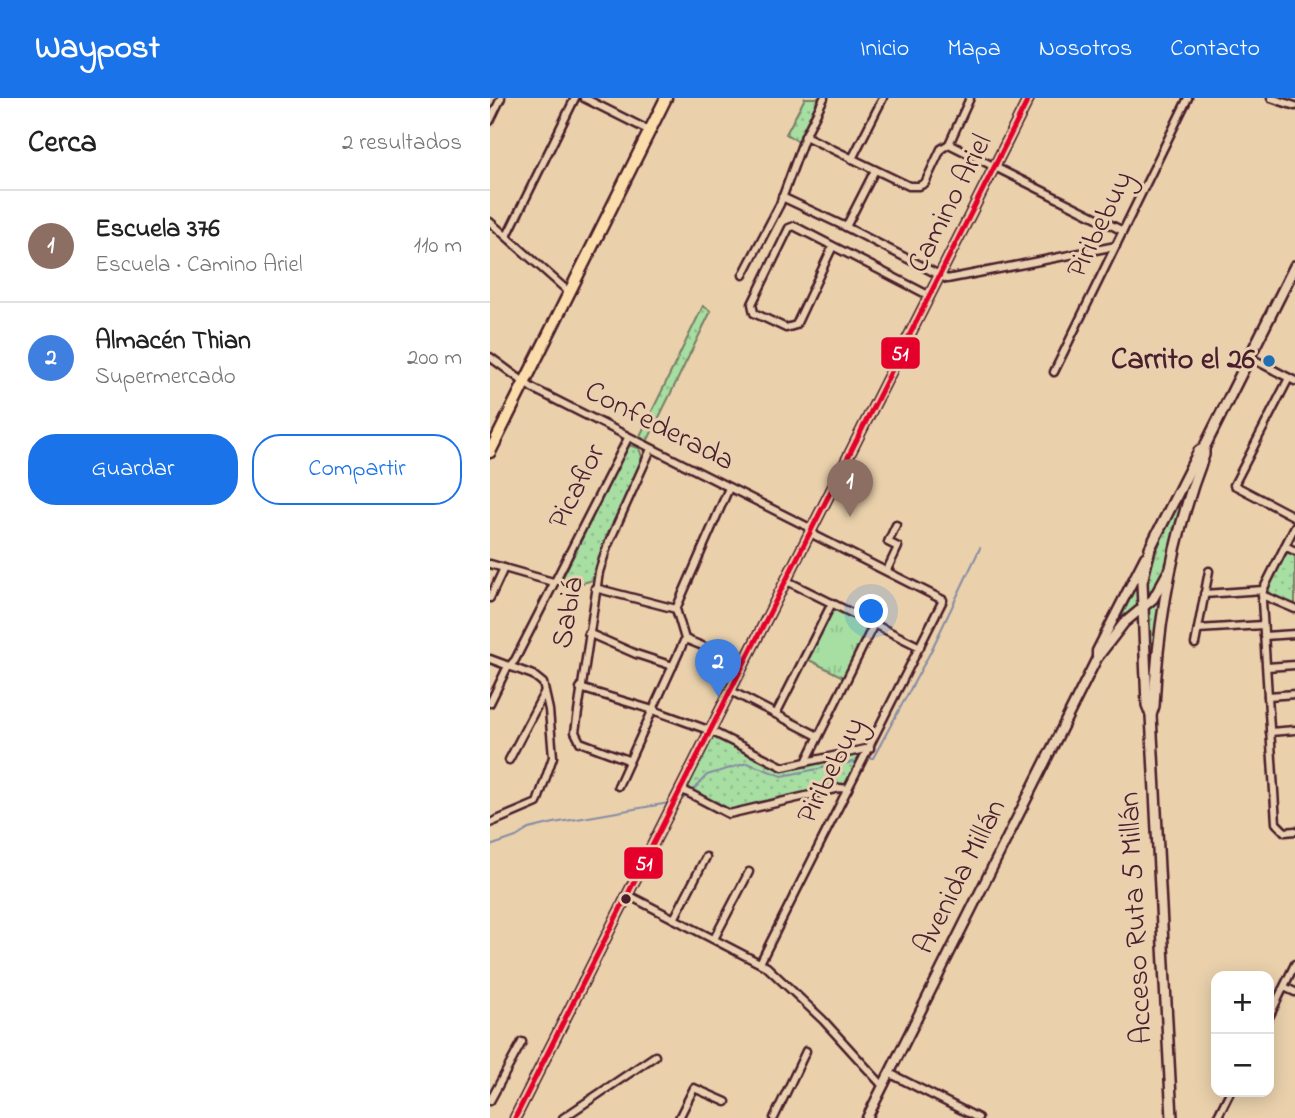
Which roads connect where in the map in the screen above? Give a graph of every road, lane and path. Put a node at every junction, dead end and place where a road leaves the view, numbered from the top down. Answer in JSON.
{"nodes":[{"id":1,"x":501,"y":98,"type":"edge"},
{"id":2,"x":575,"y":98,"type":"edge"},
{"id":3,"x":584,"y":98,"type":"edge"},
{"id":4,"x":666,"y":98,"type":"edge"},
{"id":5,"x":824,"y":98,"type":"edge"},
{"id":6,"x":883,"y":98,"type":"edge"},
{"id":7,"x":970,"y":98,"type":"edge"},
{"id":8,"x":1030,"y":98,"type":"edge"},
{"id":9,"x":1188,"y":98,"type":"edge"},
{"id":10,"x":1271,"y":98,"type":"edge"},
{"id":11,"x":1295,"y":106,"type":"edge"},
{"id":12,"x":490,"y":121,"type":"edge"},
{"id":13,"x":650,"y":131,"type":"junction"},
{"id":14,"x":805,"y":136,"type":"junction"},
{"id":15,"x":949,"y":144,"type":"junction"},
{"id":16,"x":852,"y":159,"type":"junction"},
{"id":17,"x":995,"y":166,"type":"junction"},
{"id":18,"x":875,"y":170,"type":"junction"},
{"id":19,"x":782,"y":197,"type":"junction"},
{"id":20,"x":490,"y":222,"type":"edge"},
{"id":21,"x":846,"y":227,"type":"junction"},
{"id":22,"x":1124,"y":231,"type":"junction"},
{"id":23,"x":506,"y":236,"type":"junction"},
{"id":24,"x":833,"y":246,"type":"junction"},
{"id":25,"x":1116,"y":246,"type":"junction"},
{"id":26,"x":1295,"y":266,"type":"edge"},
{"id":27,"x":743,"y":275,"type":"dead end"},
{"id":28,"x":940,"y":276,"type":"junction"},
{"id":29,"x":570,"y":293,"type":"junction"},
{"id":30,"x":930,"y":296,"type":"junction"},
{"id":31,"x":490,"y":357,"type":"edge"},
{"id":32,"x":1249,"y":357,"type":"junction"},
{"id":33,"x":1054,"y":372,"type":"dead end"},
{"id":34,"x":1292,"y":380,"type":"edge"},
{"id":35,"x":525,"y":383,"type":"junction"},
{"id":36,"x":628,"y":438,"type":"junction"},
{"id":37,"x":1204,"y":448,"type":"junction"},
{"id":38,"x":651,"y":449,"type":"junction"},
{"id":39,"x":490,"y":452,"type":"edge"},
{"id":40,"x":729,"y":488,"type":"junction"},
{"id":41,"x":1295,"y":517,"type":"edge"},
{"id":42,"x":896,"y":525,"type":"dead end"},
{"id":43,"x":1295,"y":526,"type":"edge"},
{"id":44,"x":811,"y":532,"type":"junction"},
{"id":45,"x":1285,"y":546,"type":"junction"},
{"id":46,"x":1150,"y":548,"type":"junction"},
{"id":47,"x":1295,"y":551,"type":"edge"},
{"id":48,"x":490,"y":564,"type":"edge"},
{"id":49,"x":1171,"y":565,"type":"junction"},
{"id":50,"x":504,"y":568,"type":"junction"},
{"id":51,"x":887,"y":570,"type":"junction"},
{"id":52,"x":1209,"y":571,"type":"dead end"},
{"id":53,"x":787,"y":581,"type":"junction"},
{"id":54,"x":553,"y":582,"type":"junction"},
{"id":55,"x":595,"y":589,"type":"junction"},
{"id":56,"x":1263,"y":592,"type":"junction"},
{"id":57,"x":1204,"y":594,"type":"junction"},
{"id":58,"x":490,"y":598,"type":"edge"},
{"id":59,"x":943,"y":600,"type":"joint"},
{"id":60,"x":832,"y":603,"type":"junction"},
{"id":61,"x":676,"y":609,"type":"junction"},
{"id":62,"x":1142,"y":609,"type":"junction"},
{"id":63,"x":1295,"y":609,"type":"edge"},
{"id":64,"x":874,"y":624,"type":"junction"},
{"id":65,"x":1263,"y":625,"type":"junction"},
{"id":66,"x":1198,"y":629,"type":"junction"},
{"id":67,"x":588,"y":633,"type":"junction"},
{"id":68,"x":1295,"y":634,"type":"edge"},
{"id":69,"x":1264,"y":636,"type":"junction"},
{"id":70,"x":685,"y":639,"type":"junction"},
{"id":71,"x":1195,"y":644,"type":"dead end"},
{"id":72,"x":920,"y":647,"type":"junction"},
{"id":73,"x":1097,"y":658,"type":"junction"},
{"id":74,"x":490,"y":659,"type":"edge"},
{"id":75,"x":745,"y":663,"type":"junction"},
{"id":76,"x":1295,"y":665,"type":"edge"},
{"id":77,"x":673,"y":666,"type":"junction"},
{"id":78,"x":511,"y":667,"type":"junction"},
{"id":79,"x":1266,"y":667,"type":"junction"},
{"id":80,"x":580,"y":688,"type":"junction"},
{"id":81,"x":731,"y":691,"type":"junction"},
{"id":82,"x":544,"y":693,"type":"junction"},
{"id":83,"x":1295,"y":694,"type":"edge"},
{"id":84,"x":1268,"y":696,"type":"junction"},
{"id":85,"x":490,"y":703,"type":"edge"},
{"id":86,"x":653,"y":710,"type":"junction"},
{"id":87,"x":776,"y":715,"type":"junction"},
{"id":88,"x":1151,"y":715,"type":"junction"},
{"id":89,"x":1295,"y":730,"type":"edge"},
{"id":90,"x":711,"y":731,"type":"junction"},
{"id":91,"x":1270,"y":732,"type":"junction"},
{"id":92,"x":818,"y":736,"type":"junction"},
{"id":93,"x":870,"y":748,"type":"junction"},
{"id":94,"x":509,"y":760,"type":"dead end"},
{"id":95,"x":628,"y":760,"type":"junction"},
{"id":96,"x":806,"y":762,"type":"junction"},
{"id":97,"x":618,"y":786,"type":"dead end"},
{"id":98,"x":681,"y":789,"type":"junction"},
{"id":99,"x":848,"y":789,"type":"junction"},
{"id":100,"x":490,"y":823,"type":"edge"},
{"id":101,"x":1295,"y":831,"type":"edge"},
{"id":102,"x":706,"y":857,"type":"dead end"},
{"id":103,"x":749,"y":872,"type":"dead end"},
{"id":104,"x":628,"y":895,"type":"junction"},
{"id":105,"x":674,"y":919,"type":"junction"},
{"id":106,"x":714,"y":939,"type":"junction"},
{"id":107,"x":760,"y":963,"type":"junction"},
{"id":108,"x":1295,"y":964,"type":"edge"},
{"id":109,"x":1284,"y":987,"type":"junction"},
{"id":110,"x":1295,"y":992,"type":"edge"},
{"id":111,"x":1274,"y":1007,"type":"edge"},
{"id":112,"x":522,"y":1042,"type":"dead end"},
{"id":113,"x":806,"y":1051,"type":"dead end"},
{"id":114,"x":654,"y":1056,"type":"dead end"},
{"id":115,"x":889,"y":1073,"type":"junction"},
{"id":116,"x":883,"y":1086,"type":"junction"},
{"id":117,"x":1228,"y":1097,"type":"edge"},
{"id":118,"x":490,"y":1101,"type":"edge"},
{"id":119,"x":726,"y":1102,"type":"dead end"},
{"id":120,"x":515,"y":1118,"type":"edge"},
{"id":121,"x":564,"y":1118,"type":"edge"},
{"id":122,"x":679,"y":1118,"type":"edge"},
{"id":123,"x":774,"y":1118,"type":"edge"},
{"id":124,"x":867,"y":1118,"type":"edge"},
{"id":125,"x":978,"y":1118,"type":"edge"},
{"id":126,"x":1172,"y":1118,"type":"edge"},
{"id":127,"x":1217,"y":1118,"type":"edge"}],
"edges":[{"from":1,"to":12,"type":"street"},
{"from":2,"to":23,"type":"street"},
{"from":3,"to":13,"type":"street"},
{"from":4,"to":13,"type":"main road"},
{"from":5,"to":14,"type":"street"},
{"from":6,"to":16,"type":"street"},
{"from":7,"to":15,"type":"street"},
{"from":8,"to":17,"type":"street","name":"Camino Ariel"},
{"from":9,"to":22,"type":"street","name":"Piribebuy"},
{"from":10,"to":11,"type":"street"},
{"from":13,"to":29,"type":"main road"},
{"from":14,"to":16,"type":"street"},
{"from":14,"to":19,"type":"street"},
{"from":15,"to":17,"type":"street"},
{"from":15,"to":18,"type":"street"},
{"from":16,"to":18,"type":"street"},
{"from":17,"to":22,"type":"street"},
{"from":17,"to":28,"type":"street","name":"Camino Ariel"},
{"from":18,"to":21,"type":"street"},
{"from":19,"to":21,"type":"street"},
{"from":19,"to":27,"type":"street"},
{"from":20,"to":23,"type":"street"},
{"from":21,"to":28,"type":"street"},
{"from":22,"to":25,"type":"street","name":"Piribebuy"},
{"from":23,"to":29,"type":"street"},
{"from":24,"to":24,"type":"street"},
{"from":24,"to":30,"type":"street"},
{"from":25,"to":28,"type":"street"},
{"from":25,"to":33,"type":"street","name":"Piribebuy"},
{"from":26,"to":32,"type":"main road","name":"Avenida Millán"},
{"from":28,"to":30,"type":"street","name":"Camino Ariel"},
{"from":29,"to":35,"type":"main road"},
{"from":30,"to":44,"type":"street","name":"Camino Ariel"},
{"from":31,"to":35,"type":"street","name":"Confederada"},
{"from":32,"to":34,"type":"street"},
{"from":32,"to":37,"type":"main road","name":"Avenida Millán"},
{"from":34,"to":41,"type":"street"},
{"from":35,"to":36,"type":"street","name":"Confederada"},
{"from":35,"to":39,"type":"main road"},
{"from":36,"to":38,"type":"street","name":"Confederada"},
{"from":36,"to":54,"type":"street","name":"Picaflor"},
{"from":37,"to":46,"type":"main road","name":"Avenida Millán"},
{"from":37,"to":49,"type":"main road","name":"Avenida Millán"},
{"from":38,"to":40,"type":"street","name":"Confederada"},
{"from":38,"to":55,"type":"street","name":"Sabiá"},
{"from":40,"to":44,"type":"street","name":"Confederada"},
{"from":40,"to":61,"type":"street"},
{"from":42,"to":51,"type":"street"},
{"from":43,"to":45,"type":"street"},
{"from":44,"to":51,"type":"street","name":"Confederada"},
{"from":44,"to":53,"type":"street","name":"Camino Ariel"},
{"from":45,"to":47,"type":"street"},
{"from":45,"to":56,"type":"street"},
{"from":46,"to":62,"type":"main road","name":"Acceso Ruta 5 Millán"},
{"from":46,"to":73,"type":"street","name":"Avenida Millán"},
{"from":48,"to":50,"type":"street"},
{"from":49,"to":62,"type":"street","name":"Avenida Millán"},
{"from":49,"to":88,"type":"main road","name":"Acceso Ruta 5 Millán"},
{"from":50,"to":54,"type":"street"},
{"from":50,"to":58,"type":"street"},
{"from":51,"to":59,"type":"street","name":"Confederada"},
{"from":52,"to":57,"type":"street"},
{"from":53,"to":60,"type":"street"},
{"from":53,"to":75,"type":"street","name":"Camino Ariel"},
{"from":54,"to":78,"type":"street","name":"Picaflor"},
{"from":55,"to":61,"type":"street"},
{"from":55,"to":67,"type":"street","name":"Sabiá"},
{"from":56,"to":57,"type":"street"},
{"from":56,"to":63,"type":"street"},
{"from":56,"to":65,"type":"street"},
{"from":57,"to":66,"type":"street"},
{"from":59,"to":72,"type":"street","name":"Piribebuy"},
{"from":60,"to":64,"type":"street"},
{"from":60,"to":87,"type":"street"},
{"from":61,"to":70,"type":"street"},
{"from":62,"to":73,"type":"street","name":"Avenida Millán"},
{"from":62,"to":88,"type":"main road","name":"Acceso Ruta 5 Millán"},
{"from":64,"to":72,"type":"street"},
{"from":64,"to":92,"type":"street"},
{"from":65,"to":66,"type":"street"},
{"from":65,"to":69,"type":"street"},
{"from":66,"to":71,"type":"street"},
{"from":67,"to":77,"type":"street"},
{"from":67,"to":80,"type":"street","name":"Sabiá"},
{"from":68,"to":69,"type":"street"},
{"from":69,"to":79,"type":"street"},
{"from":70,"to":75,"type":"street"},
{"from":70,"to":77,"type":"street"},
{"from":72,"to":93,"type":"street","name":"Piribebuy"},
{"from":73,"to":115,"type":"street","name":"Avenida Millán"},
{"from":74,"to":78,"type":"street"},
{"from":75,"to":81,"type":"street","name":"Camino Ariel"},
{"from":76,"to":79,"type":"street"},
{"from":77,"to":86,"type":"street"},
{"from":78,"to":82,"type":"street"},
{"from":78,"to":85,"type":"street","name":"Picaflor"},
{"from":79,"to":84,"type":"street"},
{"from":80,"to":86,"type":"street"},
{"from":80,"to":95,"type":"street","name":"Sabiá"},
{"from":81,"to":87,"type":"street"},
{"from":81,"to":90,"type":"street","name":"Camino Ariel"},
{"from":82,"to":94,"type":"street"},
{"from":82,"to":100,"type":"street"},
{"from":83,"to":84,"type":"street"},
{"from":84,"to":91,"type":"street"},
{"from":86,"to":90,"type":"street"},
{"from":86,"to":95,"type":"street"},
{"from":87,"to":92,"type":"street"},
{"from":88,"to":126,"type":"main road","name":"Acceso Ruta 5 Millán"},
{"from":89,"to":91,"type":"street"},
{"from":90,"to":96,"type":"street"},
{"from":90,"to":98,"type":"street","name":"Camino Ariel"},
{"from":91,"to":101,"type":"street"},
{"from":92,"to":96,"type":"street"},
{"from":93,"to":96,"type":"street"},
{"from":93,"to":99,"type":"street","name":"Piribebuy"},
{"from":95,"to":97,"type":"street"},
{"from":98,"to":99,"type":"street"},
{"from":98,"to":104,"type":"street","name":"Camino Ariel"},
{"from":99,"to":107,"type":"street","name":"Piribebuy"},
{"from":102,"to":105,"type":"street"},
{"from":103,"to":106,"type":"street"},
{"from":104,"to":105,"type":"street"},
{"from":104,"to":120,"type":"street","name":"Camino Ariel"},
{"from":105,"to":106,"type":"street"},
{"from":106,"to":107,"type":"street"},
{"from":107,"to":116,"type":"street"},
{"from":108,"to":109,"type":"street"},
{"from":109,"to":110,"type":"street"},
{"from":109,"to":111,"type":"street"},
{"from":112,"to":118,"type":"street"},
{"from":113,"to":123,"type":"street"},
{"from":114,"to":121,"type":"street"},
{"from":115,"to":116,"type":"street","name":"Avenida Millán"},
{"from":115,"to":125,"type":"street"},
{"from":116,"to":124,"type":"street","name":"Avenida Millán"},
{"from":117,"to":127,"type":"street"},
{"from":119,"to":122,"type":"street"}]}
